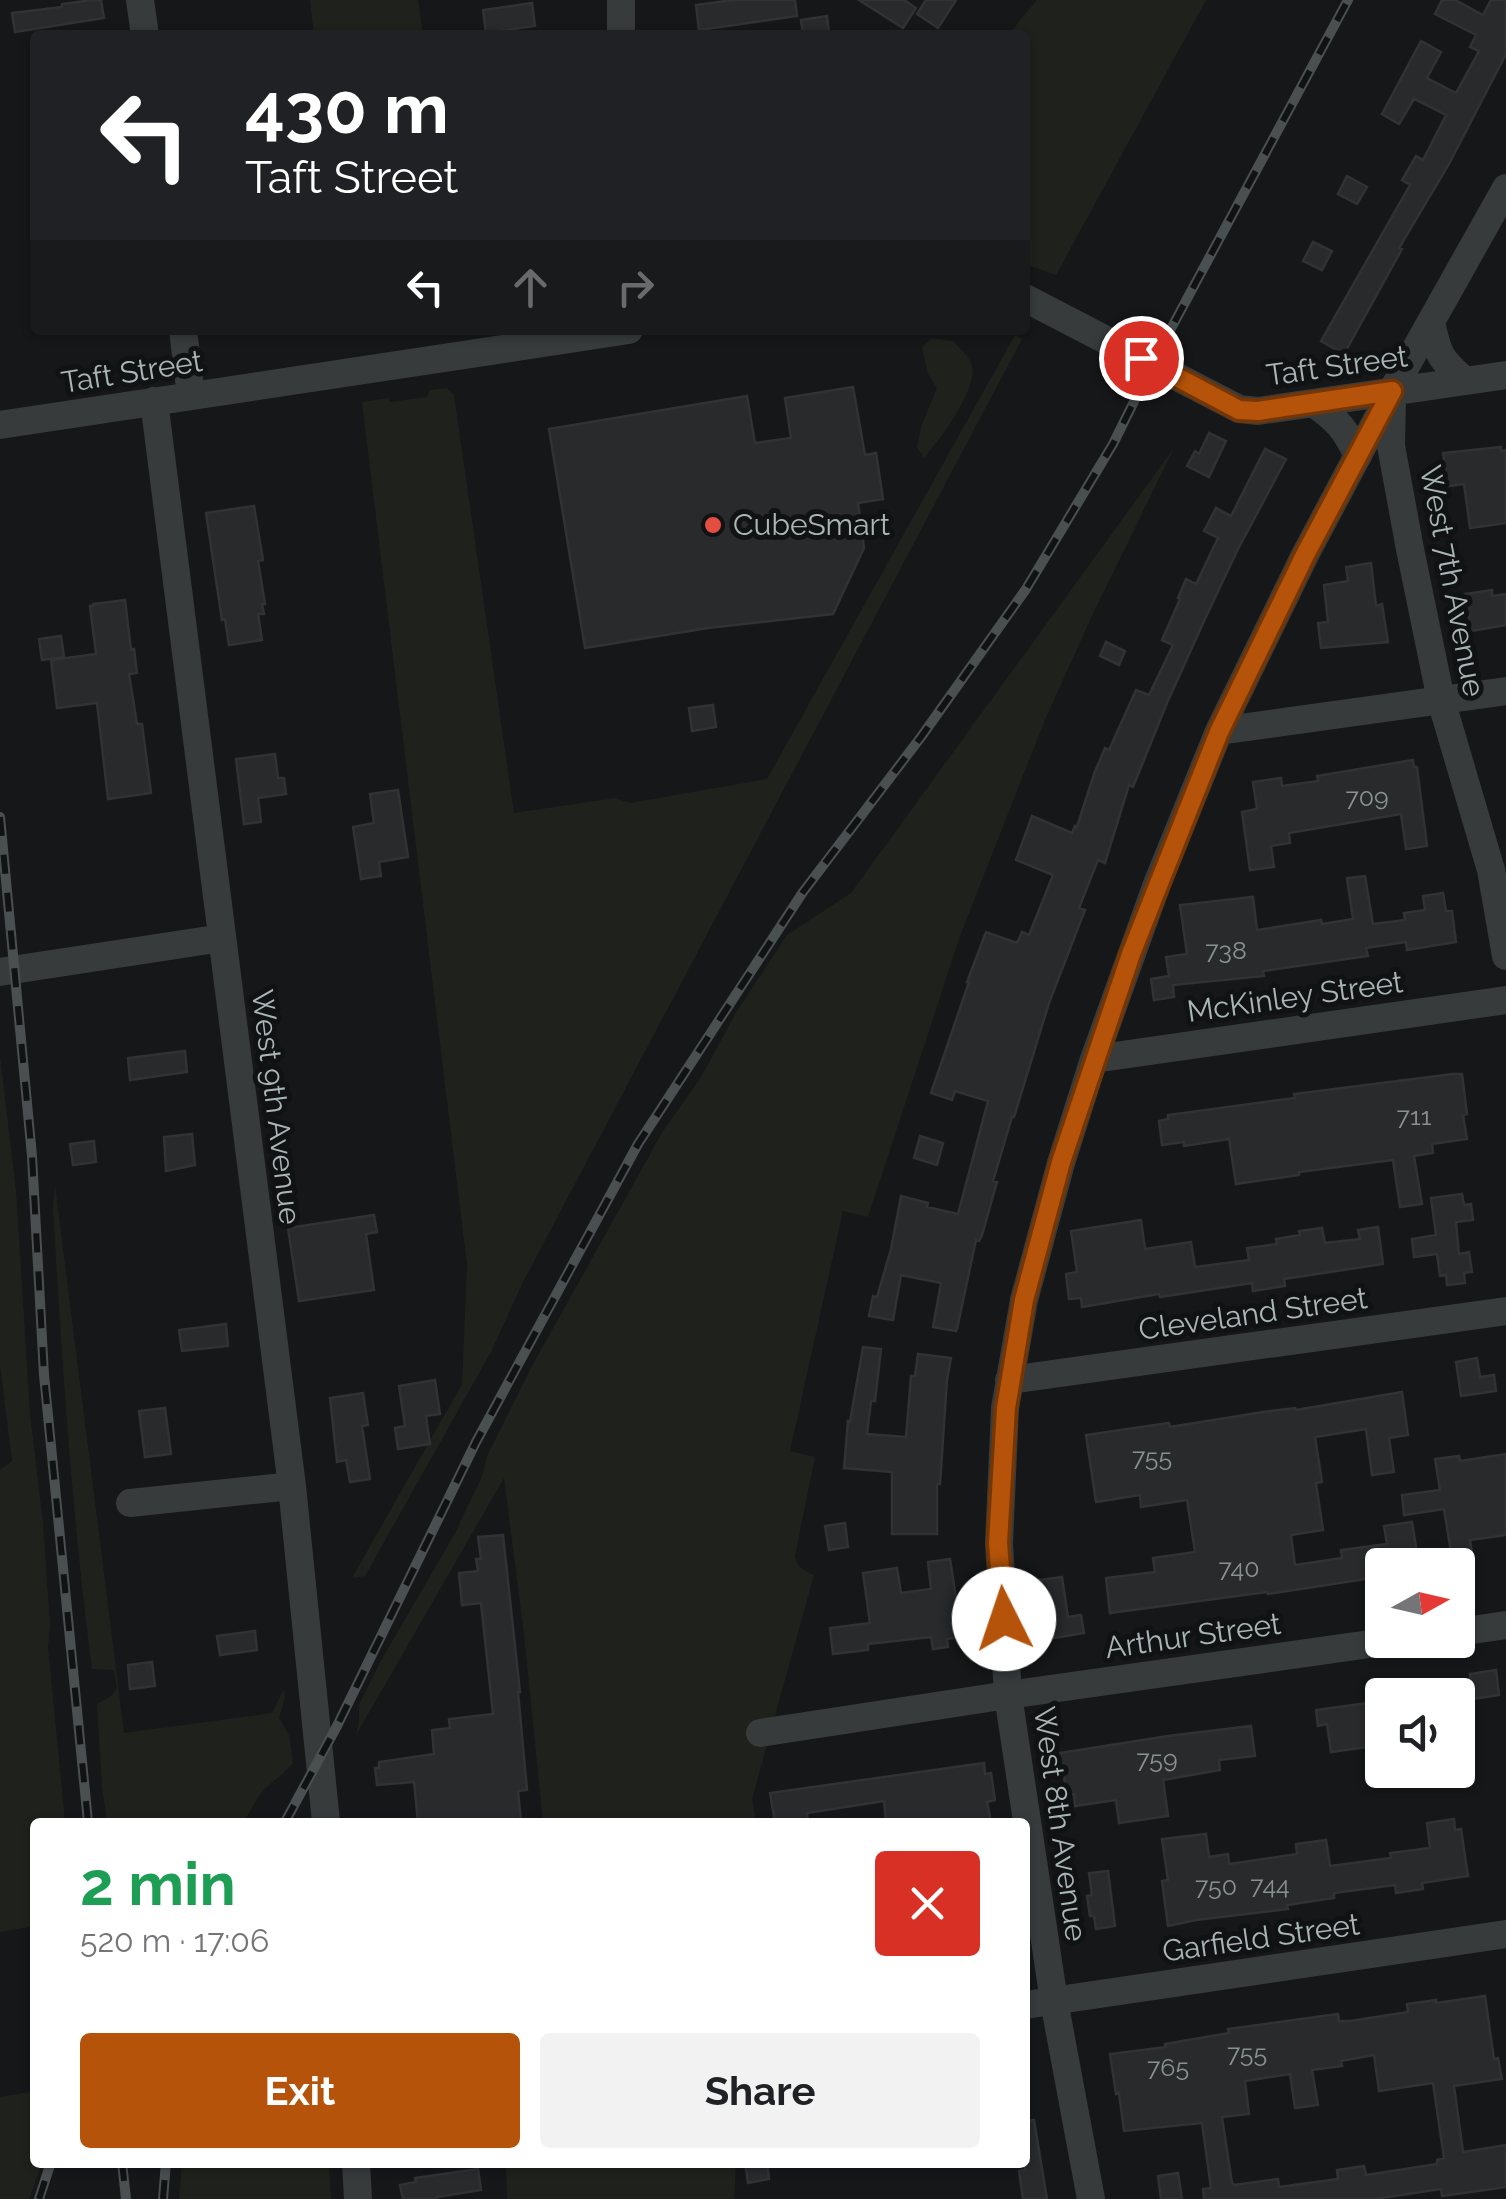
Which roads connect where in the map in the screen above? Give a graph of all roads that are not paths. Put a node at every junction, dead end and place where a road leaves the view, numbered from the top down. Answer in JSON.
{"nodes":[{"id":1,"x":140,"y":0,"type":"edge"},
{"id":2,"x":621,"y":0,"type":"edge"},
{"id":3,"x":144,"y":30,"type":"edge"},
{"id":4,"x":621,"y":30,"type":"edge"},
{"id":5,"x":1506,"y":188,"type":"edge"},
{"id":6,"x":1030,"y":301,"type":"edge"},
{"id":7,"x":1430,"y":322,"type":"junction"},
{"id":8,"x":183,"y":335,"type":"edge"},
{"id":9,"x":596,"y":335,"type":"edge"},
{"id":10,"x":1506,"y":375,"type":"edge"},
{"id":11,"x":1465,"y":381,"type":"junction"},
{"id":12,"x":1392,"y":391,"type":"junction"},
{"id":13,"x":191,"y":396,"type":"junction"},
{"id":14,"x":154,"y":402,"type":"junction"},
{"id":15,"x":1313,"y":403,"type":"junction"},
{"id":16,"x":0,"y":424,"type":"edge"},
{"id":17,"x":1358,"y":456,"type":"junction"},
{"id":18,"x":1506,"y":690,"type":"edge"},
{"id":19,"x":1441,"y":700,"type":"junction"},
{"id":20,"x":1219,"y":732,"type":"junction"},
{"id":21,"x":222,"y":938,"type":"junction"},
{"id":22,"x":1506,"y":956,"type":"edge"},
{"id":23,"x":0,"y":972,"type":"edge"},
{"id":24,"x":1506,"y":1000,"type":"edge"},
{"id":25,"x":1094,"y":1059,"type":"junction"},
{"id":26,"x":1506,"y":1311,"type":"edge"},
{"id":27,"x":1010,"y":1380,"type":"junction"},
{"id":28,"x":292,"y":1486,"type":"junction"},
{"id":29,"x":130,"y":1503,"type":"dead end"},
{"id":30,"x":1506,"y":1625,"type":"edge"},
{"id":31,"x":1475,"y":1630,"type":"edge"},
{"id":32,"x":1365,"y":1645,"type":"edge"},
{"id":33,"x":1008,"y":1694,"type":"junction"},
{"id":34,"x":760,"y":1733,"type":"dead end"},
{"id":35,"x":326,"y":1818,"type":"edge"},
{"id":36,"x":1027,"y":1818,"type":"edge"},
{"id":37,"x":1030,"y":1841,"type":"edge"},
{"id":38,"x":1506,"y":1934,"type":"edge"},
{"id":39,"x":1054,"y":2002,"type":"junction"},
{"id":40,"x":1030,"y":2004,"type":"edge"},
{"id":41,"x":356,"y":2168,"type":"edge"},
{"id":42,"x":358,"y":2199,"type":"edge"},
{"id":43,"x":1091,"y":2199,"type":"edge"}],
"edges":[{"from":1,"to":3,"type":"street"},
{"from":2,"to":4,"type":"street"},
{"from":5,"to":7,"type":"street","name":"West 8th Avenue"},
{"from":6,"to":15,"type":"street","name":"Taft Street"},
{"from":7,"to":11,"type":"street"},
{"from":7,"to":12,"type":"street","name":"West 8th Avenue"},
{"from":8,"to":13,"type":"street"},
{"from":9,"to":13,"type":"street","name":"Taft Street"},
{"from":10,"to":11,"type":"street","name":"Taft Street"},
{"from":11,"to":12,"type":"street","name":"Taft Street"},
{"from":12,"to":15,"type":"street","name":"Taft Street"},
{"from":12,"to":17,"type":"street","name":"West 8th Avenue"},
{"from":12,"to":19,"type":"street","name":"West 7th Avenue"},
{"from":13,"to":14,"type":"street","name":"Taft Street"},
{"from":14,"to":16,"type":"street","name":"Taft Street"},
{"from":14,"to":21,"type":"street","name":"West 9th Avenue"},
{"from":15,"to":17,"type":"street"},
{"from":17,"to":20,"type":"street","name":"West 8th Avenue"},
{"from":18,"to":19,"type":"street"},
{"from":19,"to":20,"type":"street"},
{"from":19,"to":22,"type":"street","name":"West 7th Avenue"},
{"from":20,"to":25,"type":"street","name":"West 8th Avenue"},
{"from":21,"to":23,"type":"street"},
{"from":21,"to":28,"type":"street","name":"West 9th Avenue"},
{"from":24,"to":25,"type":"street","name":"McKinley Street"},
{"from":25,"to":27,"type":"street","name":"West 8th Avenue"},
{"from":26,"to":27,"type":"street","name":"Cleveland Street"},
{"from":27,"to":33,"type":"street","name":"West 8th Avenue"},
{"from":28,"to":29,"type":"street"},
{"from":28,"to":35,"type":"street","name":"West 9th Avenue"},
{"from":30,"to":31,"type":"street"},
{"from":32,"to":33,"type":"street","name":"Arthur Street"},
{"from":33,"to":34,"type":"street","name":"Arthur Street"},
{"from":33,"to":36,"type":"street","name":"West 8th Avenue"},
{"from":37,"to":39,"type":"street","name":"West 8th Avenue"},
{"from":38,"to":39,"type":"street","name":"Garfield Street"},
{"from":39,"to":40,"type":"street","name":"Garfield Street"},
{"from":39,"to":43,"type":"street","name":"West 8th Avenue"},
{"from":41,"to":42,"type":"street"}]}
